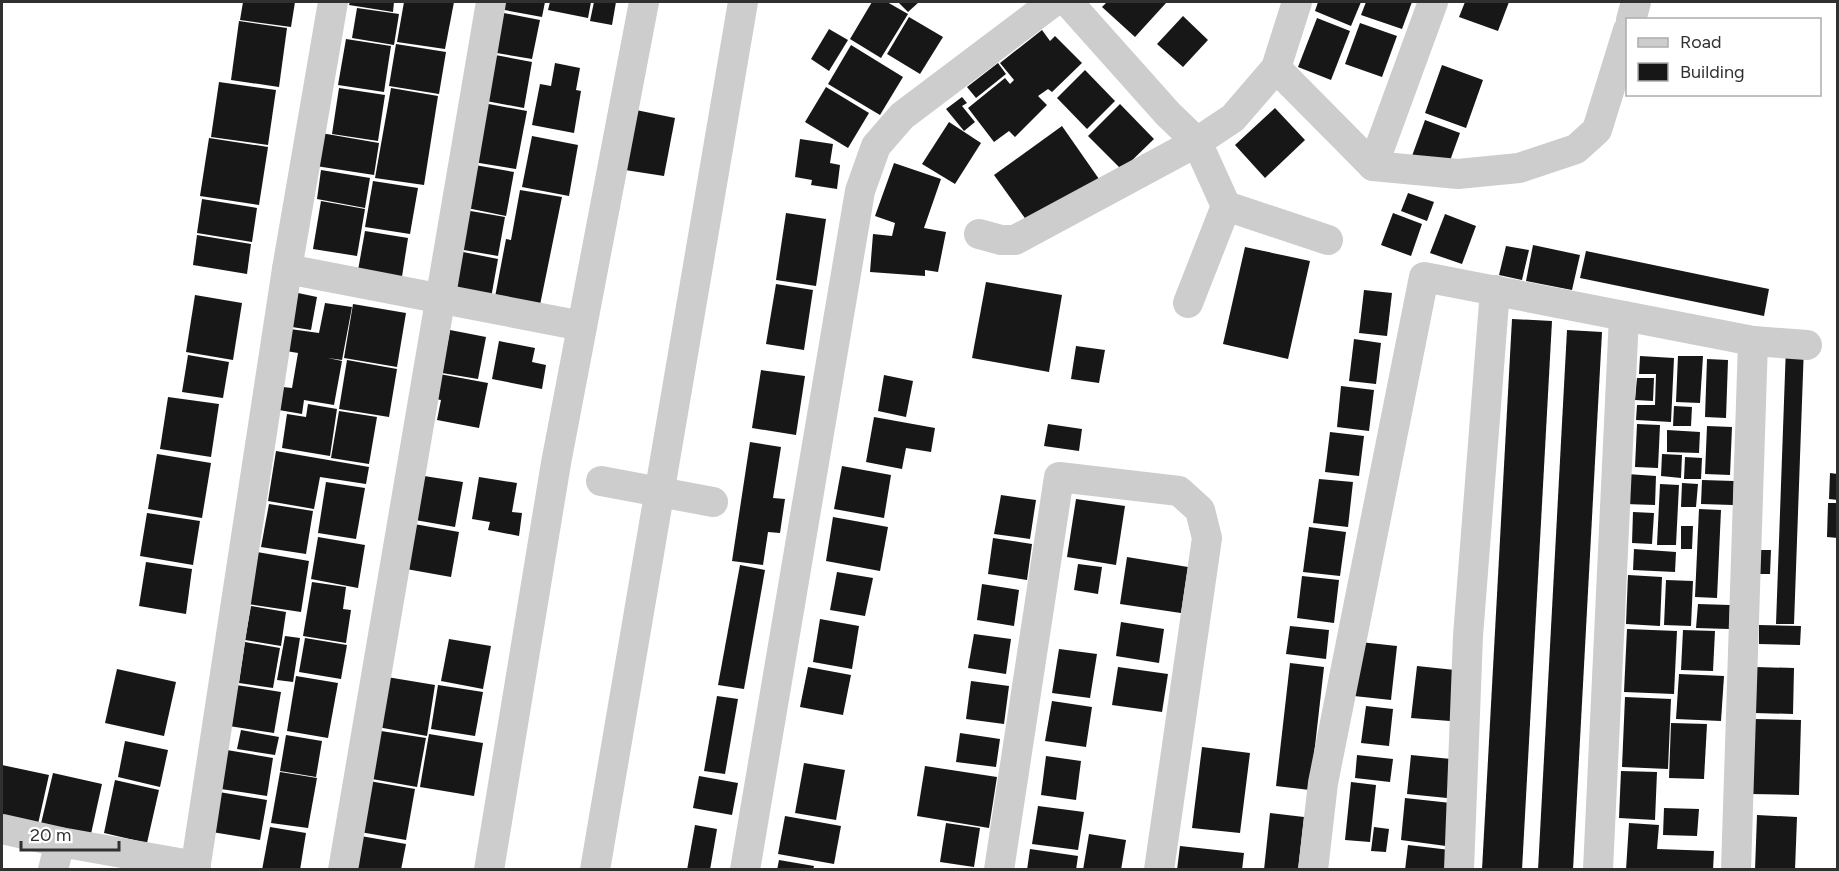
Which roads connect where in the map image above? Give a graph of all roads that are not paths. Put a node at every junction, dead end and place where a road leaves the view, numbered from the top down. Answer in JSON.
{"nodes":[{"id":1,"x":333,"y":2,"type":"edge"},
{"id":2,"x":491,"y":2,"type":"edge"},
{"id":3,"x":644,"y":2,"type":"edge"},
{"id":4,"x":743,"y":2,"type":"edge"},
{"id":5,"x":1053,"y":2,"type":"edge"},
{"id":6,"x":1068,"y":2,"type":"edge"},
{"id":7,"x":1297,"y":2,"type":"edge"},
{"id":8,"x":1433,"y":2,"type":"edge"},
{"id":9,"x":1636,"y":2,"type":"edge"},
{"id":10,"x":1632,"y":18,"type":"edge"},
{"id":11,"x":1626,"y":36,"type":"edge"},
{"id":12,"x":1276,"y":68,"type":"junction"},
{"id":13,"x":1197,"y":142,"type":"junction"},
{"id":14,"x":1372,"y":166,"type":"junction"},
{"id":15,"x":1226,"y":206,"type":"junction"},
{"id":16,"x":979,"y":234,"type":"dead end"},
{"id":17,"x":1328,"y":240,"type":"dead end"},
{"id":18,"x":287,"y":269,"type":"junction"},
{"id":19,"x":1495,"y":290,"type":"junction"},
{"id":20,"x":440,"y":298,"type":"junction"},
{"id":21,"x":1188,"y":303,"type":"dead end"},
{"id":22,"x":1624,"y":316,"type":"junction"},
{"id":23,"x":582,"y":326,"type":"junction"},
{"id":24,"x":1753,"y":341,"type":"junction"},
{"id":25,"x":1807,"y":345,"type":"dead end"},
{"id":26,"x":601,"y":481,"type":"dead end"},
{"id":27,"x":660,"y":492,"type":"junction"},
{"id":28,"x":713,"y":502,"type":"dead end"},
{"id":29,"x":2,"y":829,"type":"edge"},
{"id":30,"x":57,"y":856,"type":"edge"},
{"id":31,"x":195,"y":868,"type":"edge"},
{"id":32,"x":343,"y":870,"type":"edge"},
{"id":33,"x":489,"y":870,"type":"edge"},
{"id":34,"x":595,"y":870,"type":"edge"},
{"id":35,"x":745,"y":870,"type":"edge"},
{"id":36,"x":999,"y":870,"type":"edge"},
{"id":37,"x":1159,"y":870,"type":"edge"},
{"id":38,"x":1313,"y":870,"type":"edge"},
{"id":39,"x":1459,"y":870,"type":"edge"},
{"id":40,"x":1598,"y":870,"type":"edge"},
{"id":41,"x":1736,"y":870,"type":"edge"}],
"edges":[{"from":1,"to":18,"type":"street"},
{"from":2,"to":20,"type":"street"},
{"from":3,"to":23,"type":"street"},
{"from":4,"to":27,"type":"street"},
{"from":5,"to":35,"type":"street"},
{"from":6,"to":13,"type":"street"},
{"from":7,"to":12,"type":"street"},
{"from":8,"to":14,"type":"street"},
{"from":9,"to":10,"type":"street"},
{"from":11,"to":14,"type":"street"},
{"from":12,"to":13,"type":"street"},
{"from":12,"to":14,"type":"street"},
{"from":13,"to":15,"type":"street"},
{"from":13,"to":16,"type":"street"},
{"from":15,"to":17,"type":"street"},
{"from":15,"to":21,"type":"street"},
{"from":18,"to":20,"type":"street"},
{"from":18,"to":31,"type":"street"},
{"from":19,"to":22,"type":"street"},
{"from":19,"to":38,"type":"street"},
{"from":19,"to":39,"type":"street"},
{"from":20,"to":23,"type":"street"},
{"from":20,"to":32,"type":"street"},
{"from":22,"to":24,"type":"street"},
{"from":22,"to":40,"type":"street"},
{"from":23,"to":33,"type":"street"},
{"from":24,"to":25,"type":"street"},
{"from":24,"to":41,"type":"street"},
{"from":26,"to":27,"type":"street"},
{"from":27,"to":28,"type":"street"},
{"from":27,"to":34,"type":"street"},
{"from":29,"to":30,"type":"street"},
{"from":30,"to":31,"type":"street"},
{"from":36,"to":37,"type":"street"}]}
